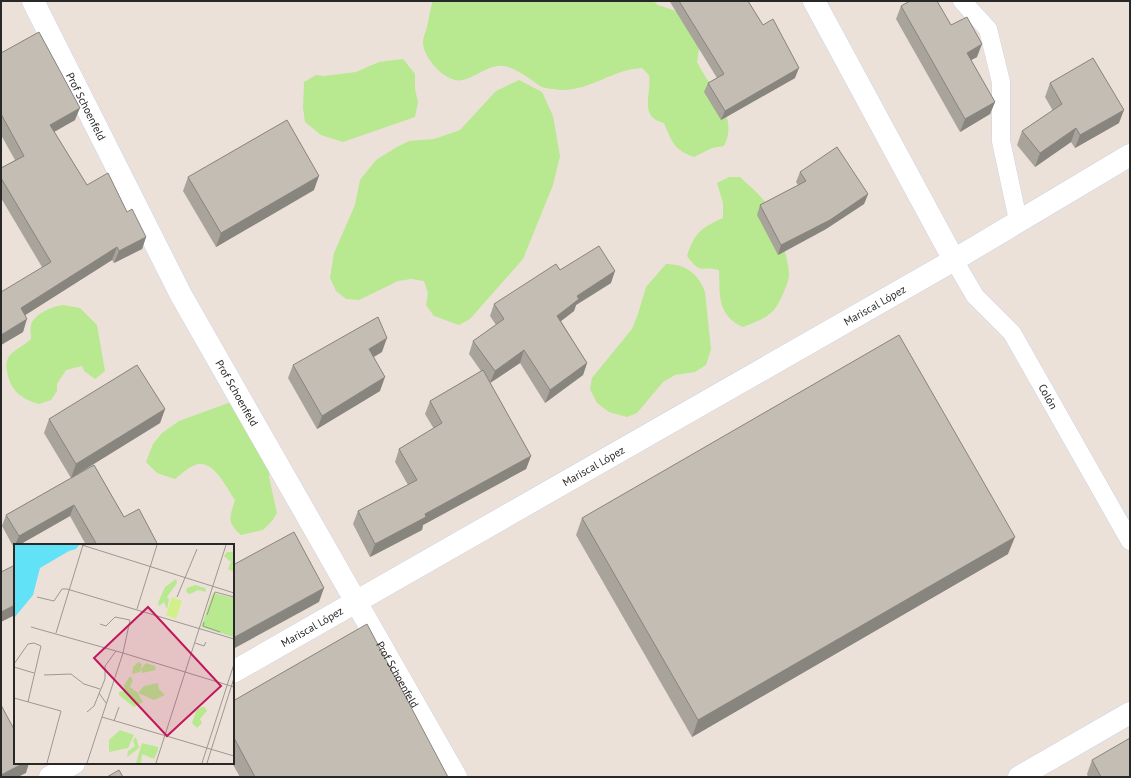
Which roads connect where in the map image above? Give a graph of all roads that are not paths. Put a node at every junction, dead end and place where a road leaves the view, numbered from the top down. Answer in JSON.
{"nodes":[{"id":1,"x":33,"y":1,"type":"edge"},
{"id":2,"x":814,"y":1,"type":"edge"},
{"id":3,"x":962,"y":1,"type":"edge"},
{"id":4,"x":1130,"y":155,"type":"edge"},
{"id":5,"x":1018,"y":220,"type":"junction"},
{"id":6,"x":954,"y":260,"type":"junction"},
{"id":7,"x":1130,"y":540,"type":"edge"},
{"id":8,"x":357,"y":601,"type":"junction"},
{"id":9,"x":234,"y":671,"type":"edge"},
{"id":10,"x":1130,"y":713,"type":"edge"},
{"id":11,"x":72,"y":764,"type":"edge"},
{"id":12,"x":50,"y":777,"type":"edge"},
{"id":13,"x":456,"y":777,"type":"edge"},
{"id":14,"x":1019,"y":777,"type":"edge"}],
"edges":[{"from":1,"to":8,"type":"street","name":"Prof Schoenfeld"},
{"from":2,"to":6,"type":"street"},
{"from":3,"to":5,"type":"lane"},
{"from":4,"to":5,"type":"street","name":"Mariscal López"},
{"from":5,"to":6,"type":"street","name":"Mariscal López"},
{"from":6,"to":7,"type":"lane","name":"Colón"},
{"from":6,"to":8,"type":"street","name":"Mariscal López"},
{"from":8,"to":9,"type":"street","name":"Mariscal López"},
{"from":8,"to":13,"type":"street","name":"Prof Schoenfeld"},
{"from":10,"to":14,"type":"street"},
{"from":11,"to":12,"type":"street"}]}
